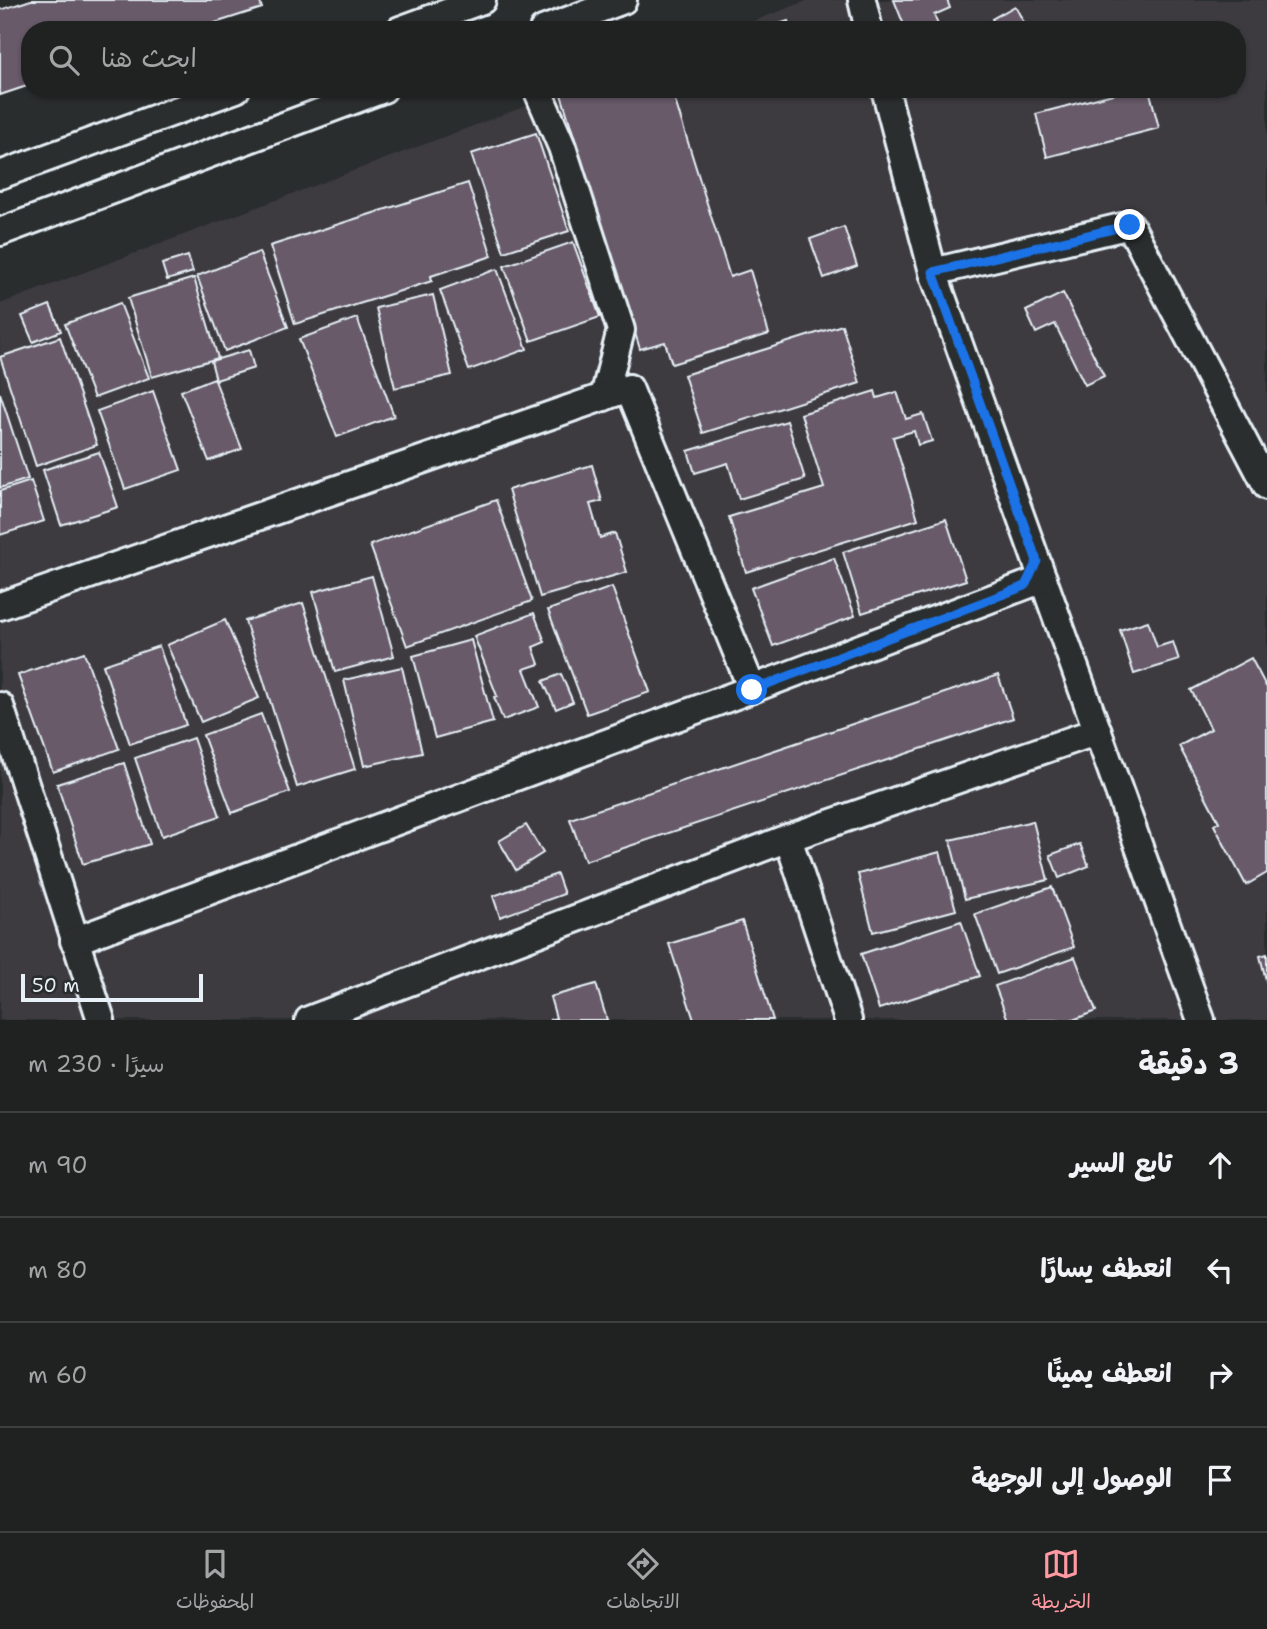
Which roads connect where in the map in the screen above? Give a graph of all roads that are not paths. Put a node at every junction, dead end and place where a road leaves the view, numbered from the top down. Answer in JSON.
{"nodes":[{"id":1,"x":482,"y":0,"type":"edge"},
{"id":2,"x":623,"y":0,"type":"edge"},
{"id":3,"x":862,"y":0,"type":"edge"},
{"id":4,"x":425,"y":21,"type":"edge"},
{"id":5,"x":567,"y":21,"type":"edge"},
{"id":6,"x":868,"y":21,"type":"edge"},
{"id":7,"x":211,"y":98,"type":"edge"},
{"id":8,"x":359,"y":98,"type":"edge"},
{"id":9,"x":541,"y":98,"type":"edge"},
{"id":10,"x":887,"y":98,"type":"edge"},
{"id":11,"x":0,"y":175,"type":"edge"},
{"id":12,"x":0,"y":232,"type":"edge"},
{"id":13,"x":933,"y":272,"type":"junction"},
{"id":14,"x":604,"y":397,"type":"junction"},
{"id":15,"x":1267,"y":486,"type":"edge"},
{"id":16,"x":1035,"y":575,"type":"junction"},
{"id":17,"x":0,"y":606,"type":"edge"},
{"id":18,"x":752,"y":690,"type":"junction"},
{"id":19,"x":0,"y":706,"type":"edge"},
{"id":20,"x":1098,"y":731,"type":"junction"},
{"id":21,"x":788,"y":838,"type":"junction"},
{"id":22,"x":74,"y":942,"type":"junction"},
{"id":23,"x":101,"y":1020,"type":"edge"},
{"id":24,"x":309,"y":1020,"type":"edge"},
{"id":25,"x":848,"y":1020,"type":"edge"},
{"id":26,"x":1202,"y":1020,"type":"edge"}],
"edges":[{"from":1,"to":4,"type":"street"},
{"from":2,"to":5,"type":"street"},
{"from":3,"to":6,"type":"street"},
{"from":7,"to":11,"type":"street"},
{"from":8,"to":12,"type":"street"},
{"from":9,"to":14,"type":"street"},
{"from":10,"to":13,"type":"street"},
{"from":13,"to":15,"type":"street"},
{"from":13,"to":16,"type":"street"},
{"from":14,"to":17,"type":"street"},
{"from":14,"to":18,"type":"street"},
{"from":16,"to":18,"type":"street"},
{"from":16,"to":20,"type":"street"},
{"from":18,"to":22,"type":"street"},
{"from":19,"to":22,"type":"street"},
{"from":20,"to":21,"type":"street"},
{"from":20,"to":26,"type":"street"},
{"from":21,"to":24,"type":"street"},
{"from":21,"to":25,"type":"street"},
{"from":22,"to":23,"type":"street"}]}
